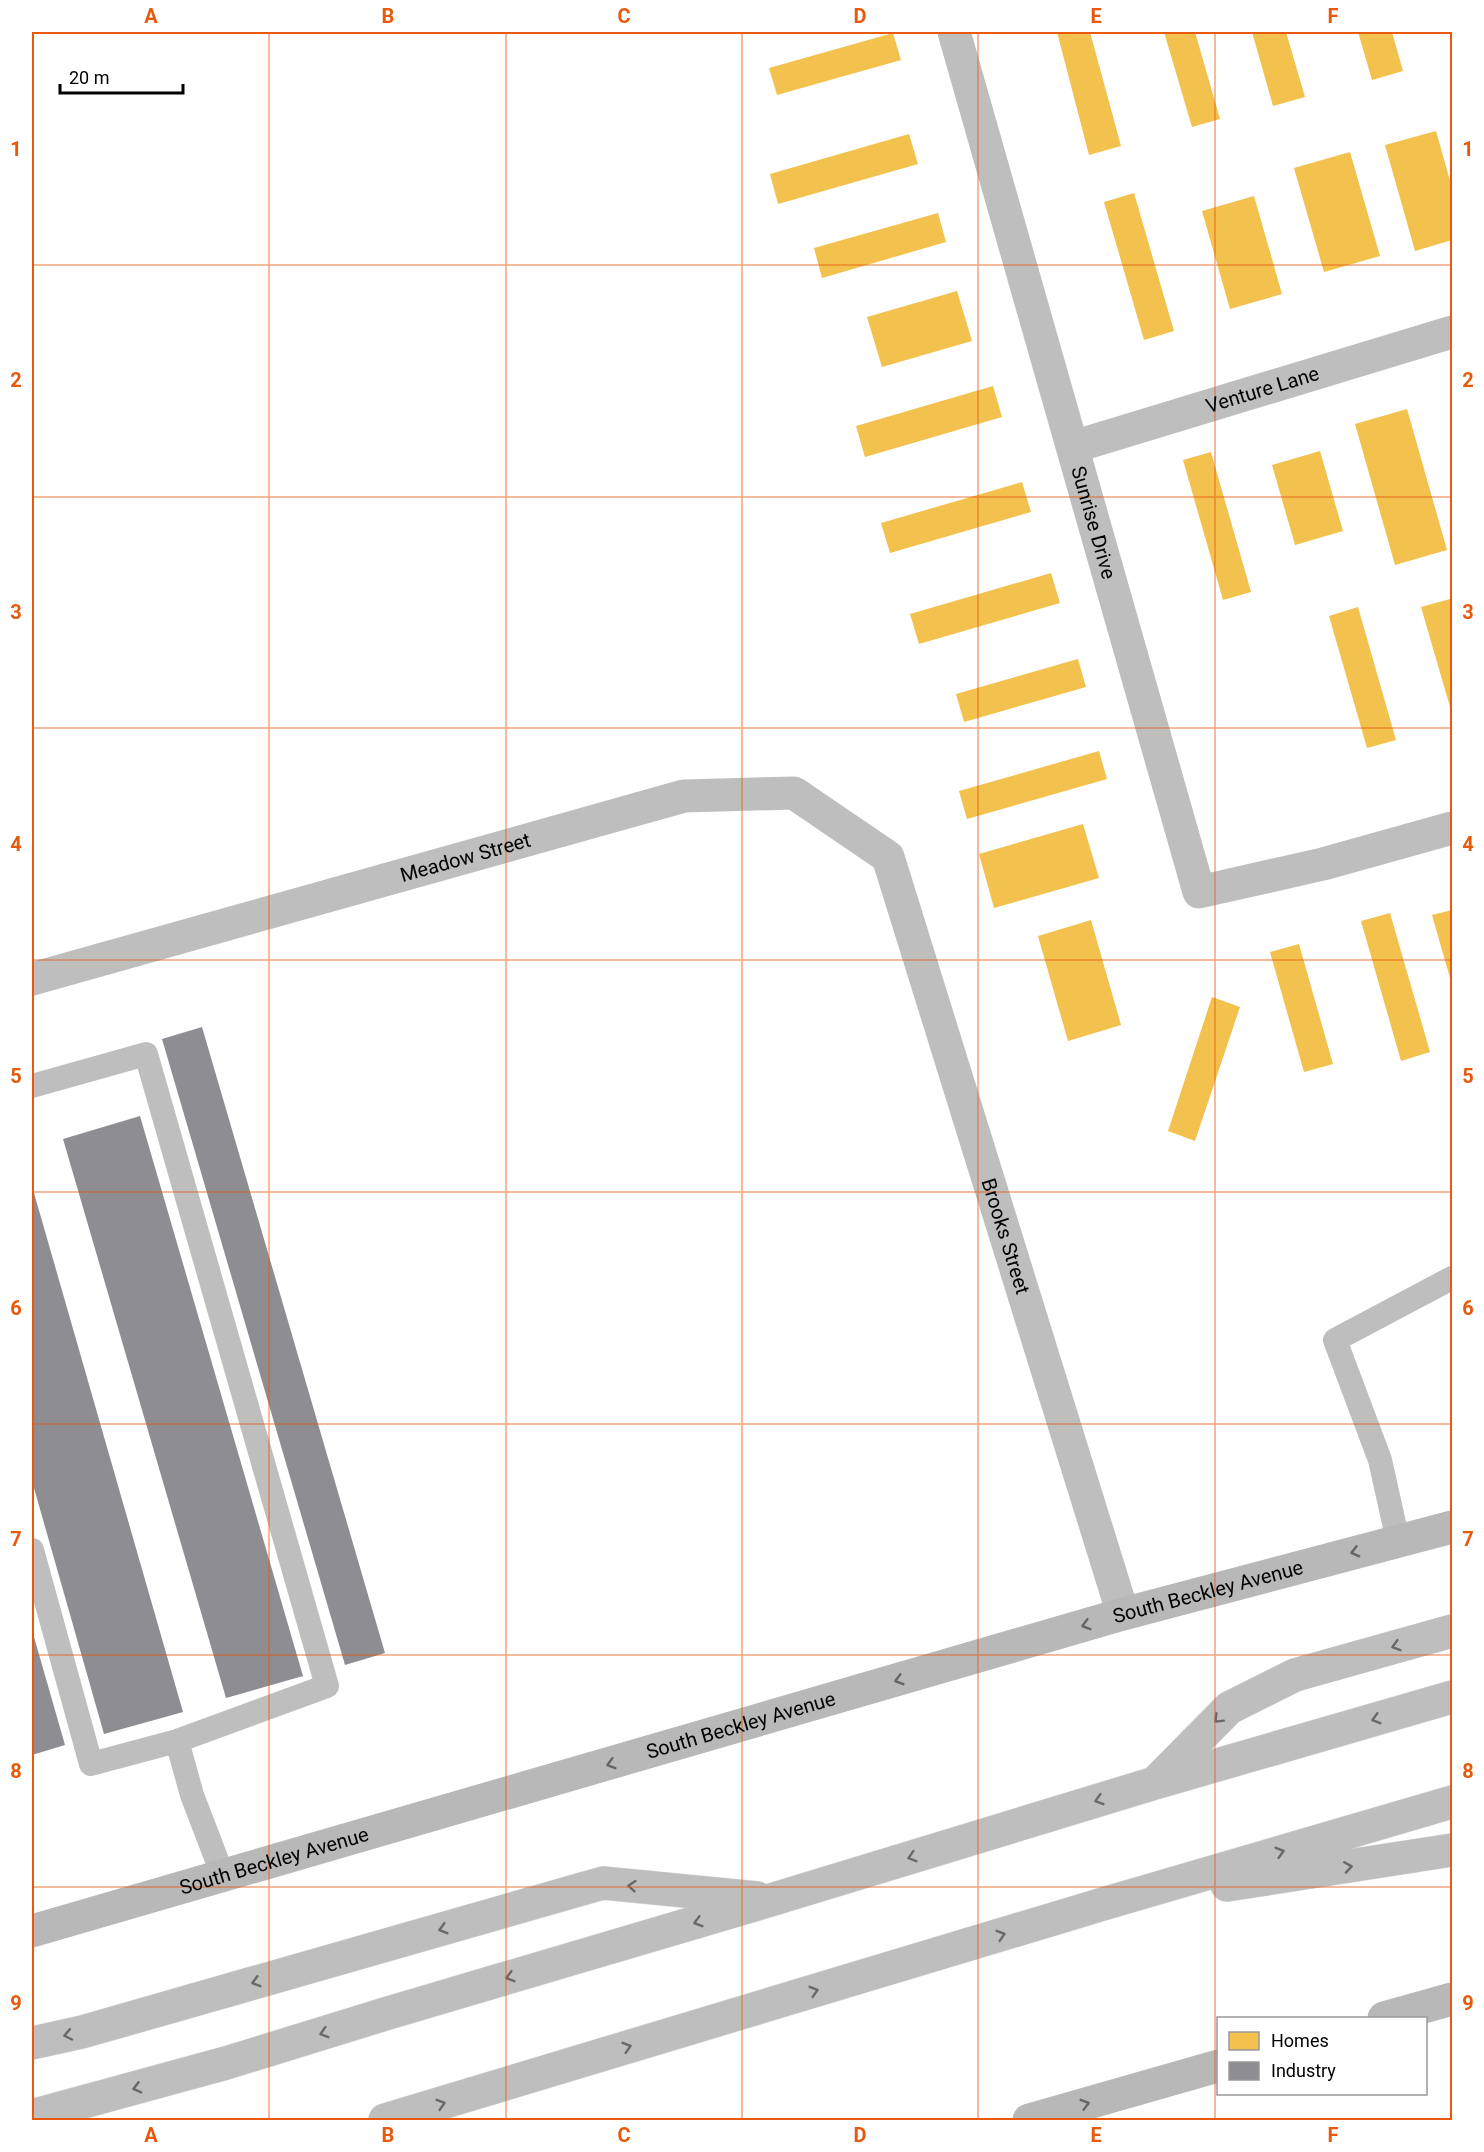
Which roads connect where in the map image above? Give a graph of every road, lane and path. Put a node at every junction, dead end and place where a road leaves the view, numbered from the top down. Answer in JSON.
{"nodes":[{"id":1,"x":954,"y":32,"type":"edge"},
{"id":2,"x":1452,"y":332,"type":"edge"},
{"id":3,"x":1073,"y":447,"type":"junction"},
{"id":4,"x":1452,"y":828,"type":"edge"},
{"id":5,"x":888,"y":857,"type":"joint"},
{"id":6,"x":32,"y":978,"type":"edge"},
{"id":7,"x":32,"y":1086,"type":"edge"},
{"id":8,"x":1452,"y":1278,"type":"edge"},
{"id":9,"x":1452,"y":1527,"type":"edge"},
{"id":10,"x":1398,"y":1541,"type":"junction"},
{"id":11,"x":32,"y":1550,"type":"edge"},
{"id":12,"x":1123,"y":1614,"type":"junction"},
{"id":13,"x":1452,"y":1631,"type":"edge"},
{"id":14,"x":1452,"y":1697,"type":"edge"},
{"id":15,"x":177,"y":1741,"type":"junction"},
{"id":16,"x":1155,"y":1783,"type":"junction"},
{"id":17,"x":1452,"y":1802,"type":"edge"},
{"id":18,"x":1452,"y":1850,"type":"edge"},
{"id":19,"x":223,"y":1876,"type":"junction"},
{"id":20,"x":774,"y":1899,"type":"junction"},
{"id":21,"x":1103,"y":1904,"type":"junction"},
{"id":22,"x":32,"y":1931,"type":"edge"},
{"id":23,"x":1452,"y":1999,"type":"edge"},
{"id":24,"x":1391,"y":2017,"type":"edge"},
{"id":25,"x":32,"y":2043,"type":"edge"},
{"id":26,"x":1217,"y":2066,"type":"edge"},
{"id":27,"x":32,"y":2116,"type":"edge"},
{"id":28,"x":385,"y":2121,"type":"edge"},
{"id":29,"x":1029,"y":2121,"type":"edge"}],
"edges":[{"from":1,"to":3,"type":"main road","name":"Sunrise Drive"},
{"from":2,"to":3,"type":"main road","name":"Venture Lane"},
{"from":3,"to":4,"type":"main road","name":"Sunrise Drive"},
{"from":5,"to":6,"type":"main road","name":"Meadow Street"},
{"from":5,"to":12,"type":"main road","name":"Brooks Street"},
{"from":7,"to":15,"type":"lane"},
{"from":8,"to":10,"type":"lane"},
{"from":9,"to":10,"type":"main road","name":"South Beckley Avenue"},
{"from":10,"to":12,"type":"main road","name":"South Beckley Avenue","one_way":true},
{"from":11,"to":15,"type":"lane"},
{"from":12,"to":19,"type":"main road","name":"South Beckley Avenue","one_way":true},
{"from":13,"to":16,"type":"main road","one_way":true},
{"from":14,"to":16,"type":"main road","one_way":true},
{"from":15,"to":19,"type":"lane"},
{"from":16,"to":20,"type":"main road","one_way":true},
{"from":21,"to":17,"type":"main road","one_way":true},
{"from":21,"to":18,"type":"main road","one_way":true},
{"from":19,"to":22,"type":"main road","name":"South Beckley Avenue"},
{"from":20,"to":25,"type":"main road","one_way":true},
{"from":20,"to":27,"type":"main road","one_way":true},
{"from":28,"to":21,"type":"main road","one_way":true},
{"from":23,"to":24,"type":"main road"},
{"from":29,"to":26,"type":"main road","one_way":true}]}
